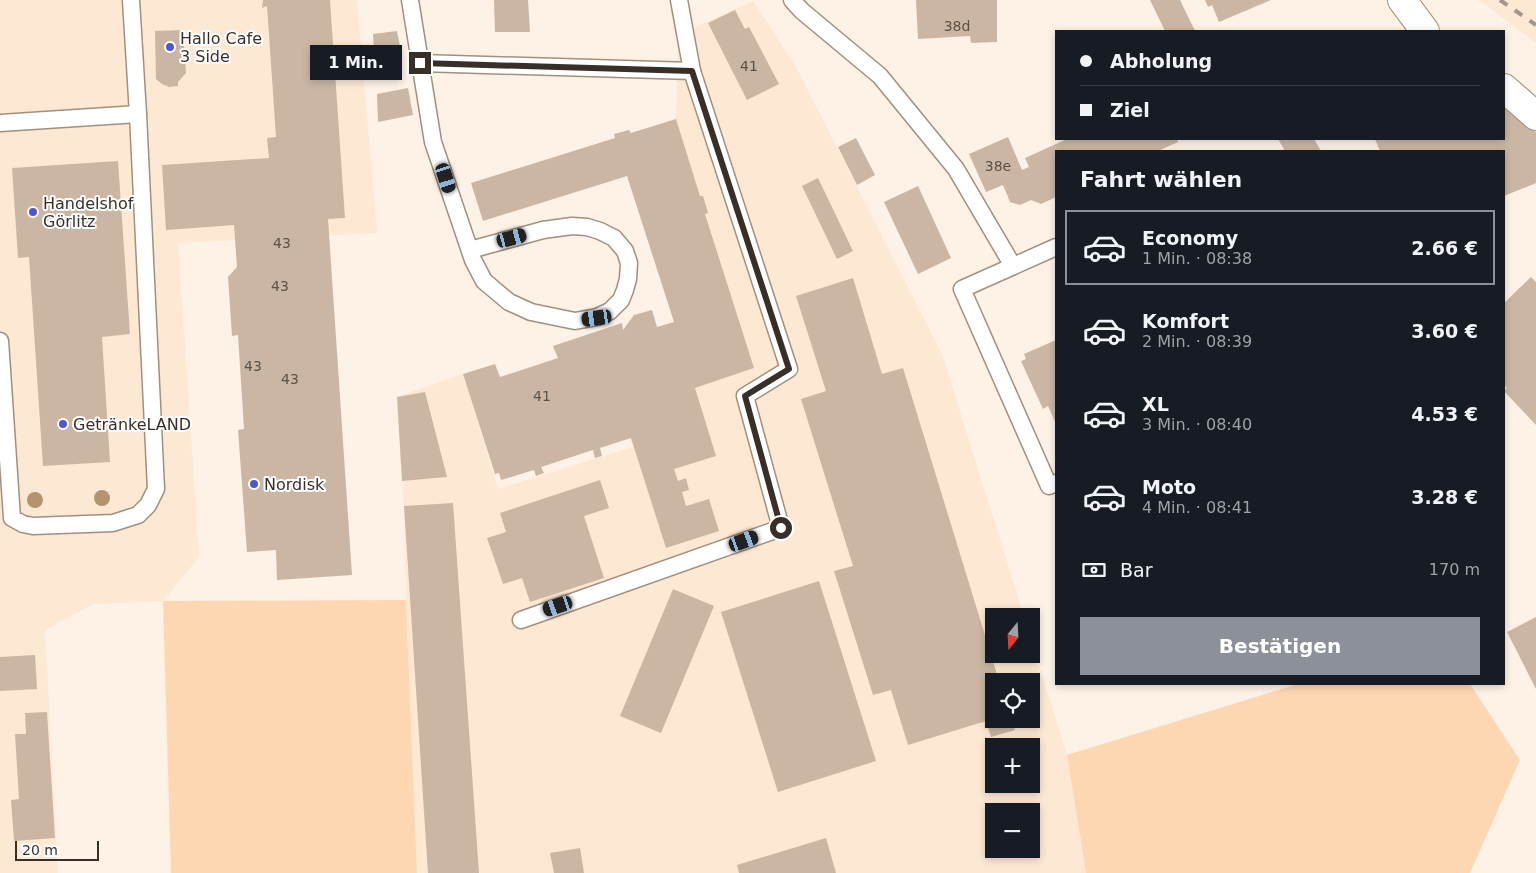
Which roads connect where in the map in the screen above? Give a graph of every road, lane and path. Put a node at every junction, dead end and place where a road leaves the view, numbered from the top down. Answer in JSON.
{"nodes":[{"id":1,"x":130,"y":0,"type":"edge"},
{"id":2,"x":410,"y":0,"type":"edge"},
{"id":3,"x":679,"y":0,"type":"edge"},
{"id":4,"x":792,"y":0,"type":"edge"},
{"id":5,"x":1402,"y":0,"type":"edge"},
{"id":6,"x":1424,"y":30,"type":"edge"},
{"id":7,"x":420,"y":63,"type":"junction"},
{"id":8,"x":692,"y":71,"type":"junction"},
{"id":9,"x":1505,"y":89,"type":"edge"},
{"id":10,"x":138,"y":114,"type":"junction"},
{"id":11,"x":1536,"y":116,"type":"edge"},
{"id":12,"x":0,"y":123,"type":"edge"},
{"id":13,"x":1055,"y":247,"type":"edge"},
{"id":14,"x":470,"y":250,"type":"junction"},
{"id":15,"x":1012,"y":266,"type":"junction"},
{"id":16,"x":0,"y":341,"type":"edge"},
{"id":17,"x":1055,"y":483,"type":"edge"},
{"id":18,"x":521,"y":620,"type":"dead end"}],
"edges":[{"from":1,"to":10,"type":"lane"},
{"from":2,"to":7,"type":"lane"},
{"from":3,"to":8,"type":"lane"},
{"from":4,"to":15,"type":"lane"},
{"from":5,"to":6,"type":"street"},
{"from":7,"to":8,"type":"lane"},
{"from":7,"to":14,"type":"lane"},
{"from":8,"to":18,"type":"lane"},
{"from":9,"to":11,"type":"street"},
{"from":10,"to":12,"type":"lane"},
{"from":10,"to":16,"type":"lane"},
{"from":13,"to":15,"type":"lane"},
{"from":14,"to":14,"type":"lane"},
{"from":15,"to":17,"type":"lane"}]}
